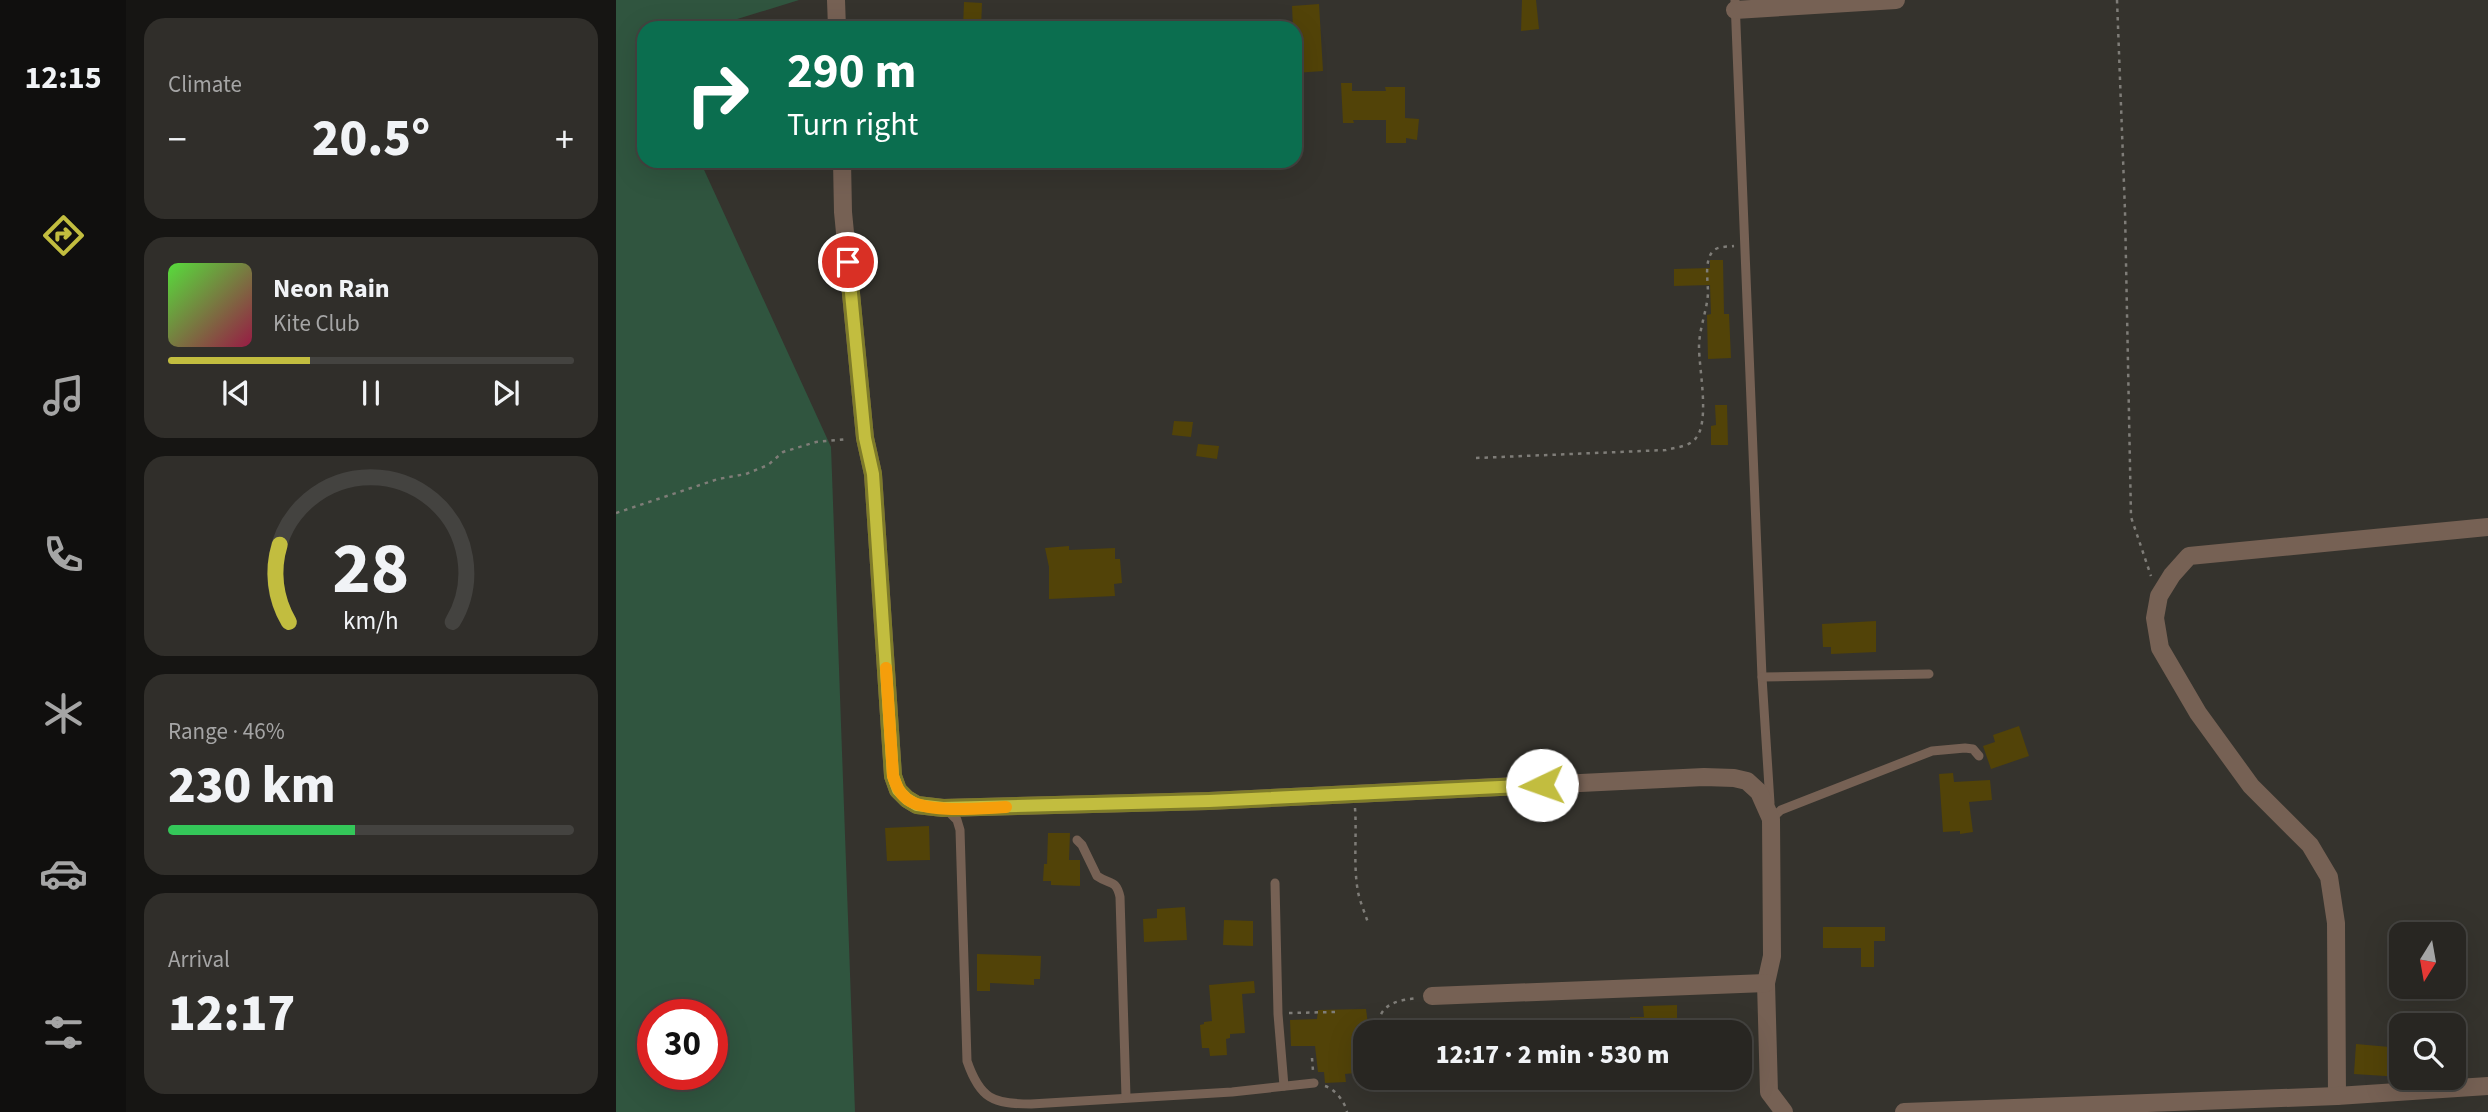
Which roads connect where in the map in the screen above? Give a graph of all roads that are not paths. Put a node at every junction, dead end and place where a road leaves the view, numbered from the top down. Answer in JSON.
{"nodes":[{"id":1,"x":836,"y":0,"type":"edge"},
{"id":2,"x":1896,"y":0,"type":"edge"},
{"id":3,"x":1735,"y":5,"type":"edge"},
{"id":4,"x":837,"y":21,"type":"edge"},
{"id":5,"x":842,"y":168,"type":"edge"},
{"id":6,"x":2488,"y":527,"type":"edge"},
{"id":7,"x":1929,"y":674,"type":"dead end"},
{"id":8,"x":1762,"y":677,"type":"junction"},
{"id":9,"x":1979,"y":757,"type":"dead end"},
{"id":10,"x":943,"y":808,"type":"junction"},
{"id":11,"x":1771,"y":819,"type":"junction"},
{"id":12,"x":1077,"y":840,"type":"dead end"},
{"id":13,"x":1275,"y":883,"type":"dead end"},
{"id":14,"x":1766,"y":983,"type":"junction"},
{"id":15,"x":1432,"y":996,"type":"road end"},
{"id":16,"x":1314,"y":1083,"type":"road end"},
{"id":17,"x":1284,"y":1086,"type":"junction"},
{"id":18,"x":2488,"y":1086,"type":"edge"},
{"id":19,"x":2337,"y":1096,"type":"junction"},
{"id":20,"x":1126,"y":1097,"type":"junction"},
{"id":21,"x":1782,"y":1111,"type":"edge"},
{"id":22,"x":1904,"y":1112,"type":"edge"}],
"edges":[{"from":1,"to":4,"type":"street"},
{"from":2,"to":3,"type":"street"},
{"from":3,"to":8,"type":"lane"},
{"from":5,"to":10,"type":"street"},
{"from":6,"to":19,"type":"street"},
{"from":7,"to":8,"type":"lane"},
{"from":8,"to":11,"type":"lane"},
{"from":9,"to":11,"type":"lane"},
{"from":10,"to":11,"type":"street"},
{"from":10,"to":20,"type":"lane"},
{"from":11,"to":14,"type":"street"},
{"from":12,"to":20,"type":"lane"},
{"from":13,"to":17,"type":"lane"},
{"from":14,"to":15,"type":"street"},
{"from":14,"to":21,"type":"street"},
{"from":16,"to":17,"type":"lane"},
{"from":17,"to":20,"type":"lane"},
{"from":18,"to":19,"type":"street"},
{"from":19,"to":22,"type":"street"}]}
